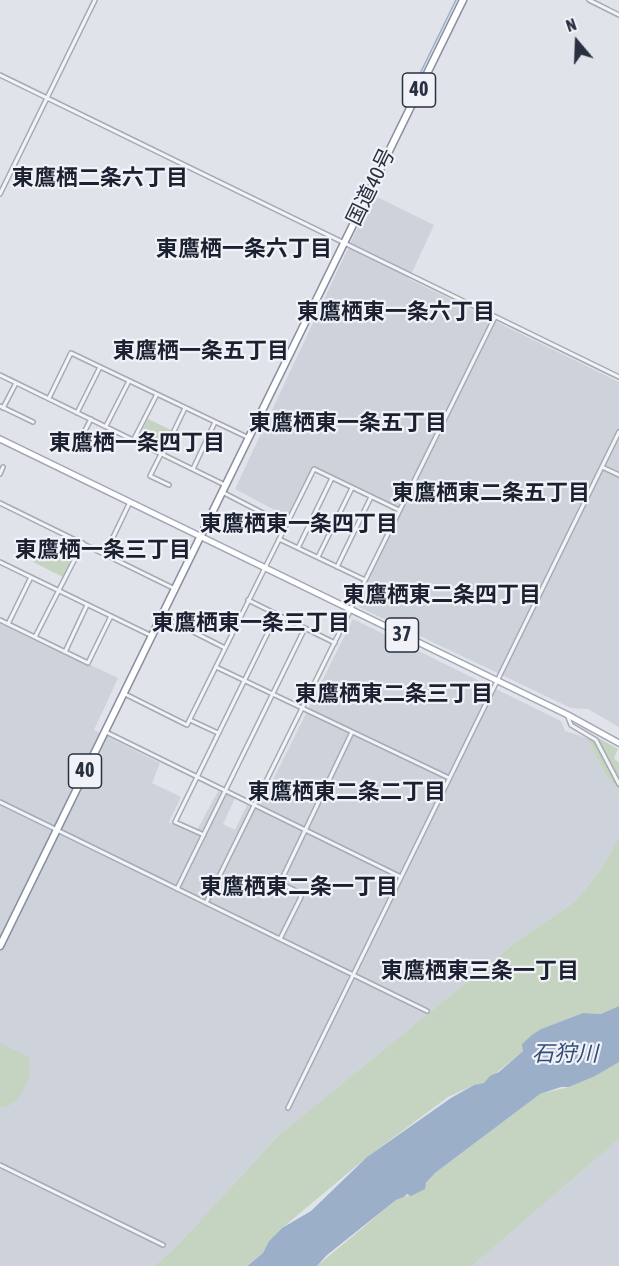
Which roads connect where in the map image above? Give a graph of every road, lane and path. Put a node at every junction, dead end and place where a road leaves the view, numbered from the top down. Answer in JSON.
{"nodes":[{"id":1,"x":95,"y":0,"type":"edge"},
{"id":2,"x":463,"y":0,"type":"edge"},
{"id":3,"x":589,"y":0,"type":"edge"},
{"id":4,"x":619,"y":15,"type":"edge"},
{"id":5,"x":0,"y":75,"type":"edge"},
{"id":6,"x":46,"y":98,"type":"junction"},
{"id":7,"x":0,"y":194,"type":"edge"},
{"id":8,"x":344,"y":244,"type":"junction"},
{"id":9,"x":495,"y":317,"type":"junction"},
{"id":10,"x":100,"y":367,"type":"junction"},
{"id":11,"x":0,"y":375,"type":"edge"},
{"id":12,"x":619,"y":377,"type":"edge"},
{"id":13,"x":129,"y":381,"type":"junction"},
{"id":14,"x":16,"y":383,"type":"junction"},
{"id":15,"x":157,"y":394,"type":"junction"},
{"id":16,"x":49,"y":399,"type":"junction"},
{"id":17,"x":2,"y":407,"type":"edge"},
{"id":18,"x":185,"y":408,"type":"junction"},
{"id":19,"x":77,"y":412,"type":"junction"},
{"id":20,"x":91,"y":419,"type":"junction"},
{"id":21,"x":33,"y":422,"type":"dead end"},
{"id":22,"x":215,"y":422,"type":"junction"},
{"id":23,"x":106,"y":426,"type":"junction"},
{"id":24,"x":619,"y":432,"type":"edge"},
{"id":25,"x":0,"y":438,"type":"edge"},
{"id":26,"x":249,"y":438,"type":"junction"},
{"id":27,"x":134,"y":440,"type":"junction"},
{"id":28,"x":80,"y":442,"type":"dead end"},
{"id":29,"x":162,"y":454,"type":"junction"},
{"id":30,"x":3,"y":467,"type":"dead end"},
{"id":31,"x":602,"y":467,"type":"junction"},
{"id":32,"x":193,"y":469,"type":"junction"},
{"id":33,"x":0,"y":474,"type":"edge"},
{"id":34,"x":619,"y":475,"type":"edge"},
{"id":35,"x":332,"y":478,"type":"junction"},
{"id":36,"x":169,"y":485,"type":"dead end"},
{"id":37,"x":226,"y":485,"type":"junction"},
{"id":38,"x":352,"y":488,"type":"junction"},
{"id":39,"x":222,"y":492,"type":"junction"},
{"id":40,"x":371,"y":497,"type":"junction"},
{"id":41,"x":0,"y":502,"type":"edge"},
{"id":42,"x":130,"y":502,"type":"junction"},
{"id":43,"x":399,"y":510,"type":"junction"},
{"id":44,"x":286,"y":525,"type":"junction"},
{"id":45,"x":200,"y":537,"type":"junction"},
{"id":46,"x":279,"y":539,"type":"junction"},
{"id":47,"x":83,"y":543,"type":"junction"},
{"id":48,"x":298,"y":548,"type":"junction"},
{"id":49,"x":105,"y":554,"type":"junction"},
{"id":50,"x":318,"y":557,"type":"junction"},
{"id":51,"x":1,"y":562,"type":"edge"},
{"id":52,"x":337,"y":567,"type":"junction"},
{"id":53,"x":0,"y":568,"type":"edge"},
{"id":54,"x":264,"y":568,"type":"junction"},
{"id":55,"x":31,"y":577,"type":"junction"},
{"id":56,"x":365,"y":580,"type":"junction"},
{"id":57,"x":175,"y":588,"type":"junction"},
{"id":58,"x":59,"y":591,"type":"junction"},
{"id":59,"x":248,"y":600,"type":"junction"},
{"id":60,"x":87,"y":604,"type":"junction"},
{"id":61,"x":351,"y":610,"type":"junction"},
{"id":62,"x":277,"y":614,"type":"junction"},
{"id":63,"x":111,"y":616,"type":"junction"},
{"id":64,"x":161,"y":616,"type":"junction"},
{"id":65,"x":0,"y":620,"type":"edge"},
{"id":66,"x":8,"y":624,"type":"junction"},
{"id":67,"x":305,"y":628,"type":"junction"},
{"id":68,"x":152,"y":636,"type":"junction"},
{"id":69,"x":35,"y":637,"type":"junction"},
{"id":70,"x":335,"y":643,"type":"junction"},
{"id":71,"x":225,"y":648,"type":"junction"},
{"id":72,"x":65,"y":652,"type":"junction"},
{"id":73,"x":216,"y":667,"type":"junction"},
{"id":74,"x":497,"y":680,"type":"junction"},
{"id":75,"x":244,"y":681,"type":"junction"},
{"id":76,"x":123,"y":694,"type":"junction"},
{"id":77,"x":272,"y":695,"type":"junction"},
{"id":78,"x":302,"y":710,"type":"junction"},
{"id":79,"x":568,"y":715,"type":"junction"},
{"id":80,"x":190,"y":720,"type":"junction"},
{"id":81,"x":105,"y":731,"type":"junction"},
{"id":82,"x":352,"y":732,"type":"junction"},
{"id":83,"x":219,"y":733,"type":"junction"},
{"id":84,"x":619,"y":743,"type":"edge"},
{"id":85,"x":197,"y":777,"type":"junction"},
{"id":86,"x":449,"y":778,"type":"junction"},
{"id":87,"x":619,"y":784,"type":"edge"},
{"id":88,"x":226,"y":791,"type":"junction"},
{"id":89,"x":0,"y":802,"type":"edge"},
{"id":90,"x":255,"y":805,"type":"junction"},
{"id":91,"x":57,"y":830,"type":"junction"},
{"id":92,"x":305,"y":830,"type":"junction"},
{"id":93,"x":204,"y":836,"type":"junction"},
{"id":94,"x":401,"y":877,"type":"junction"},
{"id":95,"x":177,"y":889,"type":"junction"},
{"id":96,"x":206,"y":903,"type":"junction"},
{"id":97,"x":280,"y":939,"type":"junction"},
{"id":98,"x":0,"y":946,"type":"edge"},
{"id":99,"x":352,"y":975,"type":"junction"},
{"id":100,"x":427,"y":1011,"type":"dead end"},
{"id":101,"x":288,"y":1107,"type":"dead end"},
{"id":102,"x":0,"y":1165,"type":"edge"},
{"id":103,"x":163,"y":1245,"type":"dead end"}],
"edges":[{"from":1,"to":6,"type":"street"},
{"from":2,"to":8,"type":"highway","name":"国道40号","number":"40"},
{"from":3,"to":4,"type":"street"},
{"from":5,"to":6,"type":"street"},
{"from":6,"to":7,"type":"street"},
{"from":6,"to":8,"type":"street"},
{"from":8,"to":9,"type":"street"},
{"from":8,"to":26,"type":"highway","name":"国道40号","number":"40"},
{"from":9,"to":12,"type":"street"},
{"from":9,"to":43,"type":"street"},
{"from":10,"to":13,"type":"street"},
{"from":10,"to":16,"type":"street"},
{"from":10,"to":19,"type":"street"},
{"from":11,"to":14,"type":"street"},
{"from":13,"to":15,"type":"street"},
{"from":13,"to":23,"type":"street"},
{"from":14,"to":16,"type":"street"},
{"from":14,"to":17,"type":"street"},
{"from":15,"to":18,"type":"street"},
{"from":15,"to":27,"type":"street"},
{"from":16,"to":19,"type":"street"},
{"from":17,"to":21,"type":"street"},
{"from":18,"to":22,"type":"street"},
{"from":18,"to":29,"type":"street"},
{"from":19,"to":20,"type":"street"},
{"from":20,"to":23,"type":"street"},
{"from":20,"to":28,"type":"street"},
{"from":22,"to":26,"type":"street"},
{"from":22,"to":32,"type":"street"},
{"from":23,"to":27,"type":"street"},
{"from":24,"to":31,"type":"street"},
{"from":25,"to":42,"type":"main road","number":"37"},
{"from":26,"to":37,"type":"highway","name":"国道40号","number":"40"},
{"from":27,"to":29,"type":"street"},
{"from":29,"to":32,"type":"street"},
{"from":29,"to":36,"type":"street"},
{"from":30,"to":33,"type":"street"},
{"from":31,"to":34,"type":"street"},
{"from":31,"to":74,"type":"street"},
{"from":32,"to":37,"type":"street"},
{"from":35,"to":38,"type":"street"},
{"from":35,"to":44,"type":"street"},
{"from":35,"to":48,"type":"street"},
{"from":37,"to":39,"type":"highway","name":"国道40号","number":"40"},
{"from":38,"to":40,"type":"street"},
{"from":38,"to":50,"type":"street"},
{"from":39,"to":44,"type":"street"},
{"from":39,"to":45,"type":"highway","name":"国道40号","number":"40"},
{"from":40,"to":43,"type":"street"},
{"from":40,"to":52,"type":"street"},
{"from":41,"to":47,"type":"street"},
{"from":42,"to":45,"type":"main road","number":"37"},
{"from":42,"to":49,"type":"street"},
{"from":43,"to":56,"type":"street"},
{"from":44,"to":46,"type":"street"},
{"from":45,"to":54,"type":"main road","number":"37"},
{"from":45,"to":57,"type":"highway","number":"40"},
{"from":46,"to":48,"type":"street"},
{"from":46,"to":54,"type":"street"},
{"from":47,"to":49,"type":"street"},
{"from":47,"to":58,"type":"street"},
{"from":48,"to":50,"type":"street"},
{"from":49,"to":57,"type":"street"},
{"from":50,"to":52,"type":"street"},
{"from":51,"to":53,"type":"street"},
{"from":51,"to":55,"type":"street"},
{"from":52,"to":56,"type":"street"},
{"from":54,"to":59,"type":"street"},
{"from":54,"to":61,"type":"main road","number":"37"},
{"from":55,"to":58,"type":"street"},
{"from":55,"to":66,"type":"street"},
{"from":56,"to":61,"type":"street"},
{"from":57,"to":64,"type":"highway","number":"40"},
{"from":58,"to":60,"type":"street"},
{"from":58,"to":69,"type":"street"},
{"from":59,"to":62,"type":"street"},
{"from":59,"to":71,"type":"street"},
{"from":60,"to":63,"type":"street"},
{"from":60,"to":72,"type":"street"},
{"from":61,"to":70,"type":"street"},
{"from":61,"to":74,"type":"main road","number":"37"},
{"from":62,"to":67,"type":"street"},
{"from":62,"to":75,"type":"street"},
{"from":63,"to":68,"type":"street"},
{"from":63,"to":72,"type":"street"},
{"from":64,"to":68,"type":"highway","number":"40"},
{"from":64,"to":71,"type":"street"},
{"from":65,"to":66,"type":"street"},
{"from":66,"to":69,"type":"street"},
{"from":67,"to":70,"type":"street"},
{"from":67,"to":77,"type":"street"},
{"from":68,"to":76,"type":"highway","number":"40"},
{"from":69,"to":72,"type":"street"},
{"from":70,"to":78,"type":"street"},
{"from":71,"to":73,"type":"street"},
{"from":73,"to":75,"type":"street"},
{"from":73,"to":80,"type":"street"},
{"from":74,"to":79,"type":"main road","number":"37"},
{"from":74,"to":86,"type":"street"},
{"from":75,"to":77,"type":"street"},
{"from":75,"to":83,"type":"street"},
{"from":76,"to":80,"type":"street"},
{"from":76,"to":81,"type":"highway","number":"40"},
{"from":77,"to":78,"type":"street"},
{"from":77,"to":88,"type":"street"},
{"from":78,"to":82,"type":"street"},
{"from":78,"to":90,"type":"street"},
{"from":79,"to":84,"type":"main road","number":"37"},
{"from":79,"to":87,"type":"street"},
{"from":80,"to":83,"type":"street"},
{"from":81,"to":85,"type":"street"},
{"from":81,"to":91,"type":"highway","number":"40"},
{"from":82,"to":86,"type":"street"},
{"from":82,"to":92,"type":"street"},
{"from":83,"to":85,"type":"street"},
{"from":85,"to":88,"type":"street"},
{"from":85,"to":93,"type":"street"},
{"from":86,"to":94,"type":"street"},
{"from":88,"to":90,"type":"street"},
{"from":88,"to":93,"type":"street"},
{"from":89,"to":91,"type":"street"},
{"from":90,"to":92,"type":"street"},
{"from":90,"to":96,"type":"street"},
{"from":91,"to":95,"type":"street"},
{"from":91,"to":98,"type":"highway","number":"40"},
{"from":92,"to":94,"type":"street"},
{"from":92,"to":97,"type":"street"},
{"from":93,"to":95,"type":"street"},
{"from":94,"to":99,"type":"street"},
{"from":95,"to":96,"type":"street"},
{"from":96,"to":97,"type":"street"},
{"from":97,"to":99,"type":"street"},
{"from":99,"to":100,"type":"street"},
{"from":99,"to":101,"type":"street"},
{"from":102,"to":103,"type":"street"}]}
